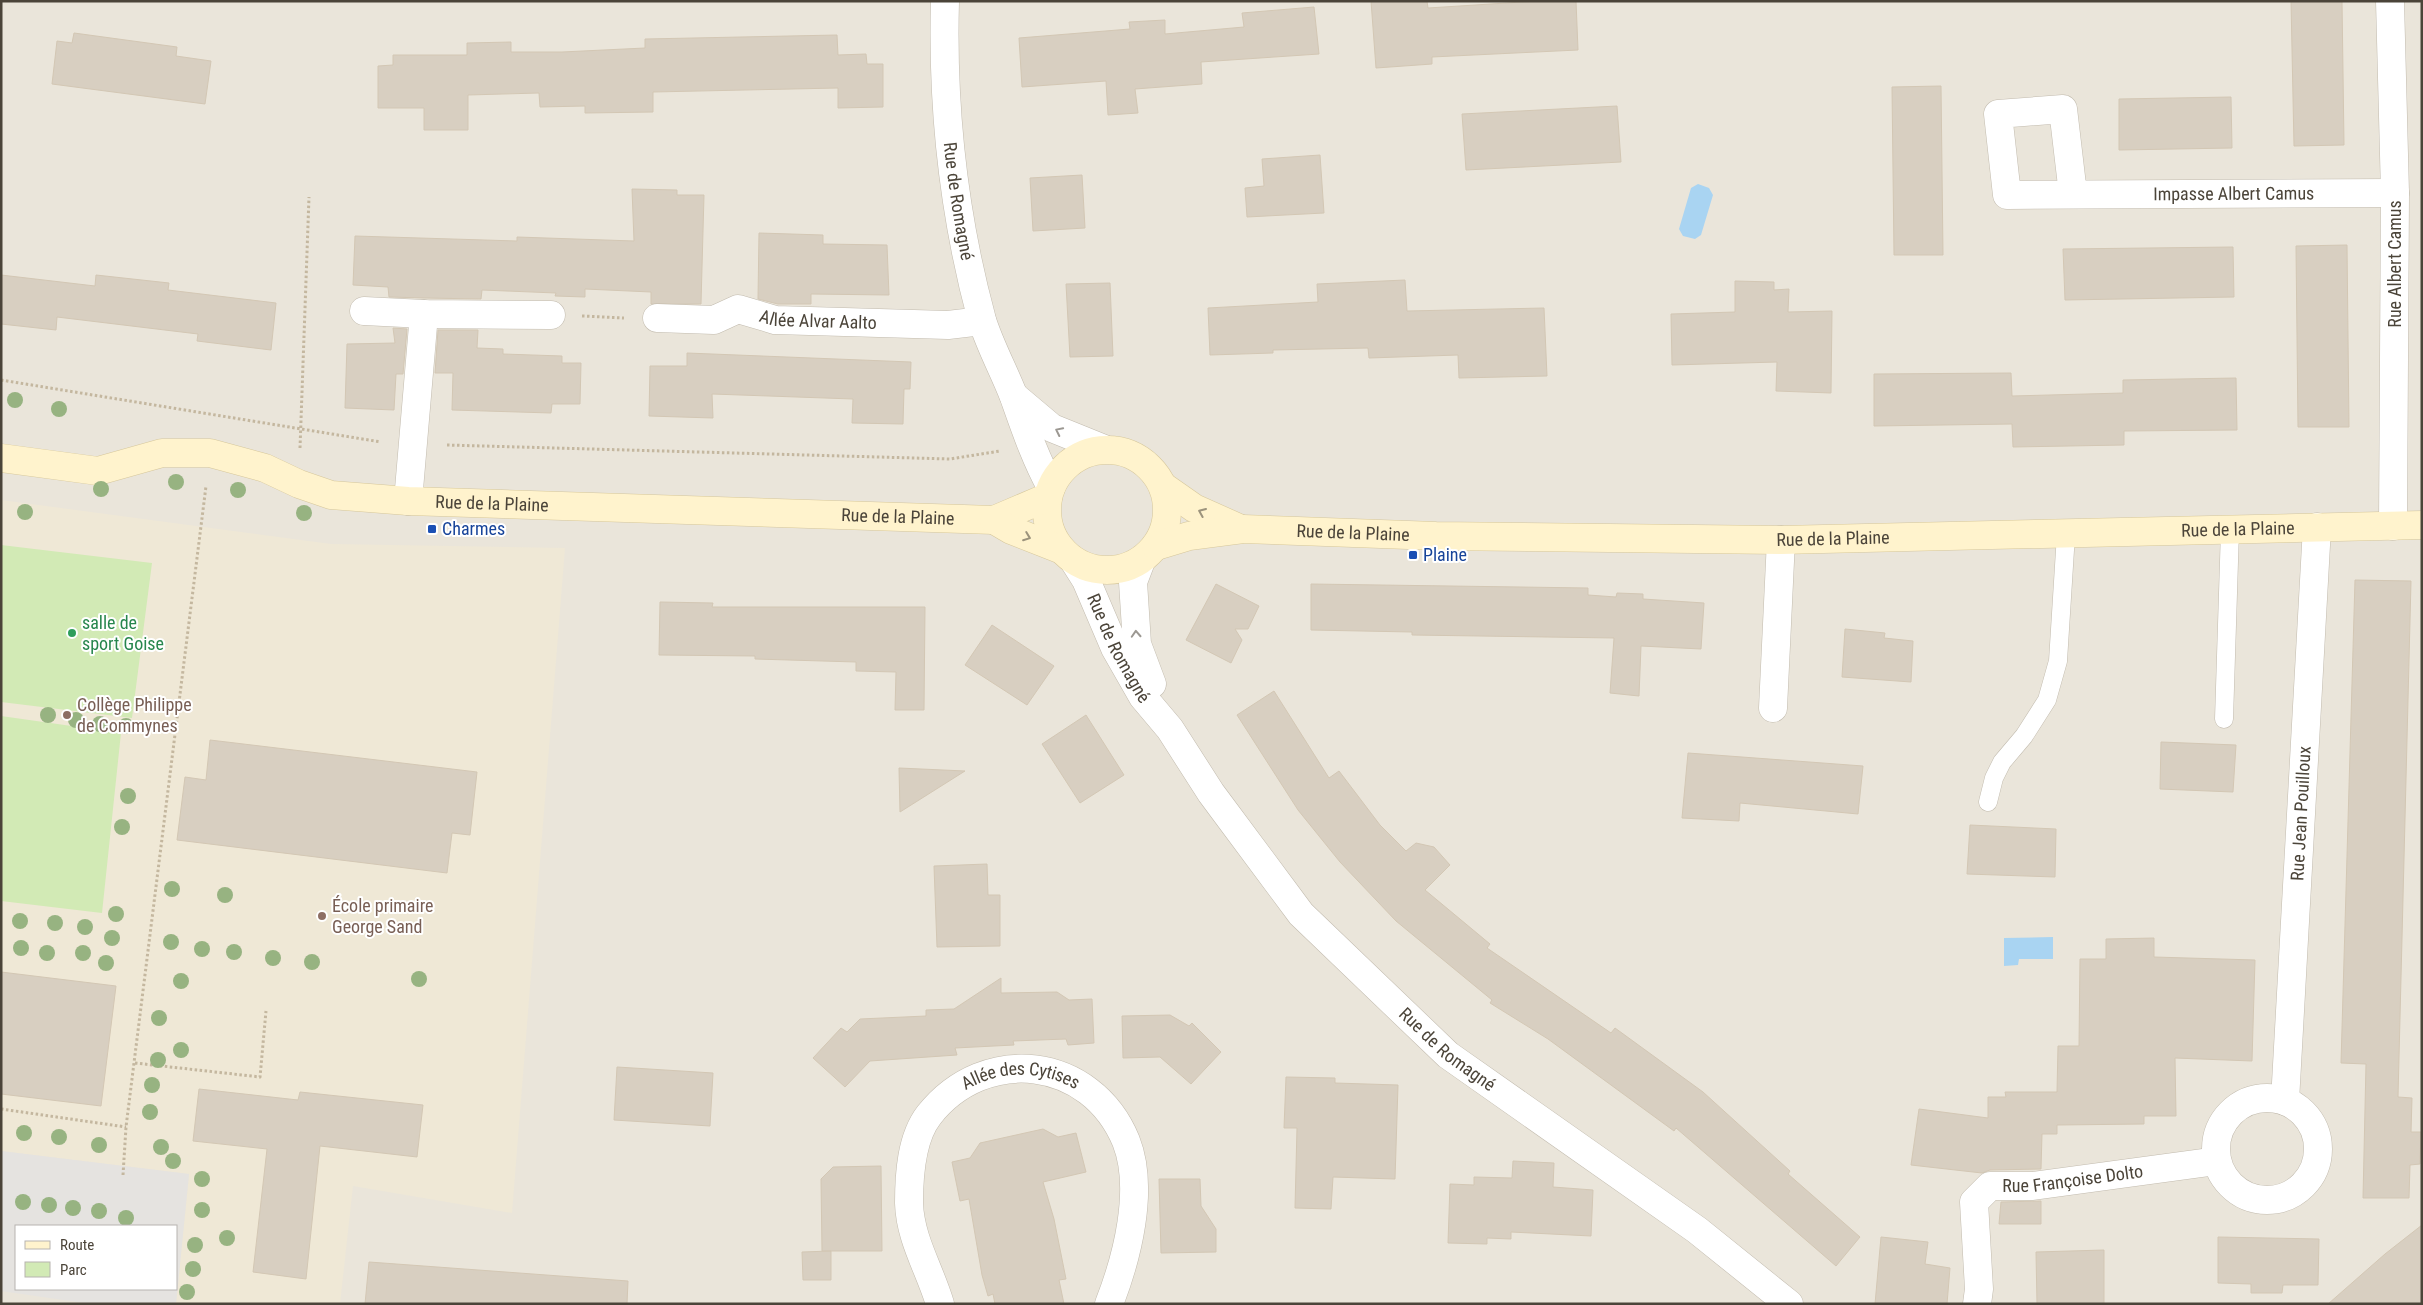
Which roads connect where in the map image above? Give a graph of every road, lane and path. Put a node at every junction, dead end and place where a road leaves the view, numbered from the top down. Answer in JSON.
{"nodes":[{"id":1,"x":945,"y":1,"type":"edge"},
{"id":2,"x":2390,"y":1,"type":"edge"},
{"id":3,"x":2395,"y":193,"type":"junction"},
{"id":4,"x":2074,"y":194,"type":"dead end"},
{"id":5,"x":309,"y":197,"type":"dead end"},
{"id":6,"x":364,"y":311,"type":"dead end"},
{"id":7,"x":424,"y":314,"type":"junction"},
{"id":8,"x":551,"y":316,"type":"joint"},
{"id":9,"x":657,"y":318,"type":"joint"},
{"id":10,"x":982,"y":320,"type":"junction"},
{"id":11,"x":1,"y":380,"type":"edge"},
{"id":12,"x":1013,"y":395,"type":"junction"},
{"id":13,"x":300,"y":428,"type":"junction"},
{"id":14,"x":413,"y":444,"type":"junction"},
{"id":15,"x":1031,"y":447,"type":"junction"},
{"id":16,"x":1104,"y":449,"type":"junction"},
{"id":17,"x":210,"y":452,"type":"junction"},
{"id":18,"x":1,"y":458,"type":"edge"},
{"id":19,"x":299,"y":484,"type":"junction"},
{"id":20,"x":1164,"y":487,"type":"junction"},
{"id":21,"x":1049,"y":492,"type":"junction"},
{"id":22,"x":408,"y":501,"type":"junction"},
{"id":23,"x":994,"y":520,"type":"junction"},
{"id":24,"x":2422,"y":525,"type":"edge"},
{"id":25,"x":2393,"y":526,"type":"junction"},
{"id":26,"x":2317,"y":527,"type":"junction"},
{"id":27,"x":1243,"y":529,"type":"junction"},
{"id":28,"x":2230,"y":530,"type":"junction"},
{"id":29,"x":2066,"y":534,"type":"junction"},
{"id":30,"x":1781,"y":540,"type":"junction"},
{"id":31,"x":1149,"y":553,"type":"junction"},
{"id":32,"x":1068,"y":555,"type":"junction"},
{"id":33,"x":1773,"y":708,"type":"dead end"},
{"id":34,"x":2224,"y":720,"type":"dead end"},
{"id":35,"x":1170,"y":729,"type":"junction"},
{"id":36,"x":1988,"y":802,"type":"dead end"},
{"id":37,"x":266,"y":1011,"type":"dead end"},
{"id":38,"x":134,"y":1063,"type":"junction"},
{"id":39,"x":2285,"y":1101,"type":"junction"},
{"id":40,"x":1,"y":1109,"type":"edge"},
{"id":41,"x":126,"y":1127,"type":"junction"},
{"id":42,"x":2217,"y":1162,"type":"junction"},
{"id":43,"x":123,"y":1176,"type":"dead end"},
{"id":44,"x":940,"y":1304,"type":"edge"},
{"id":45,"x":1109,"y":1304,"type":"edge"},
{"id":46,"x":1789,"y":1304,"type":"edge"},
{"id":47,"x":1977,"y":1304,"type":"edge"}],
"edges":[{"from":1,"to":10,"type":"street","name":"Rue de Romagné"},
{"from":2,"to":3,"type":"street","name":"Rue Albert Camus"},
{"from":3,"to":4,"type":"street","name":"Impasse Albert Camus"},
{"from":3,"to":25,"type":"street","name":"Rue Albert Camus"},
{"from":5,"to":13,"type":"path"},
{"from":6,"to":7,"type":"street"},
{"from":7,"to":8,"type":"street"},
{"from":7,"to":14,"type":"street"},
{"from":8,"to":9,"type":"path"},
{"from":9,"to":10,"type":"street","name":"Allée Alvar Aalto"},
{"from":10,"to":12,"type":"street","name":"Rue de Romagné"},
{"from":11,"to":13,"type":"path"},
{"from":12,"to":15,"type":"street","name":"Rue de Romagné"},
{"from":16,"to":12,"type":"street","name":"Rue de Romagné","one_way":true},
{"from":13,"to":14,"type":"path"},
{"from":13,"to":19,"type":"path"},
{"from":14,"to":15,"type":"path"},
{"from":14,"to":22,"type":"street"},
{"from":15,"to":21,"type":"street","name":"Rue de Romagné"},
{"from":16,"to":20,"type":"street"},
{"from":16,"to":21,"type":"street"},
{"from":17,"to":18,"type":"street","name":"Rue de la Plaine"},
{"from":17,"to":19,"type":"street","name":"Rue de la Plaine"},
{"from":17,"to":38,"type":"path"},
{"from":19,"to":22,"type":"street","name":"Rue de la Plaine"},
{"from":27,"to":20,"type":"street","name":"Rue de la Plaine","one_way":true},
{"from":20,"to":31,"type":"street"},
{"from":21,"to":23,"type":"street","name":"Rue de la Plaine"},
{"from":21,"to":32,"type":"street"},
{"from":22,"to":23,"type":"street","name":"Rue de la Plaine"},
{"from":23,"to":32,"type":"street","name":"Rue de la Plaine","one_way":true},
{"from":24,"to":25,"type":"street","name":"Rue de la Plaine"},
{"from":25,"to":26,"type":"street","name":"Rue de la Plaine"},
{"from":26,"to":28,"type":"street","name":"Rue de la Plaine"},
{"from":26,"to":39,"type":"street","name":"Rue Jean Pouilloux"},
{"from":27,"to":30,"type":"street","name":"Rue de la Plaine"},
{"from":27,"to":31,"type":"street","name":"Rue de la Plaine"},
{"from":28,"to":29,"type":"street","name":"Rue de la Plaine"},
{"from":28,"to":34,"type":"lane"},
{"from":29,"to":30,"type":"street","name":"Rue de la Plaine"},
{"from":29,"to":36,"type":"lane"},
{"from":30,"to":33,"type":"street"},
{"from":31,"to":32,"type":"street"},
{"from":35,"to":31,"type":"street","name":"Rue de Romagné","one_way":true},
{"from":32,"to":35,"type":"street","name":"Rue de Romagné"},
{"from":35,"to":46,"type":"street","name":"Rue de Romagné"},
{"from":37,"to":38,"type":"path"},
{"from":38,"to":41,"type":"path"},
{"from":39,"to":42,"type":"street"},
{"from":39,"to":42,"type":"street"},
{"from":40,"to":41,"type":"path"},
{"from":41,"to":43,"type":"path"},
{"from":42,"to":47,"type":"street","name":"Rue Françoise Dolto"},
{"from":44,"to":45,"type":"street","name":"Allée des Cytises"}]}
